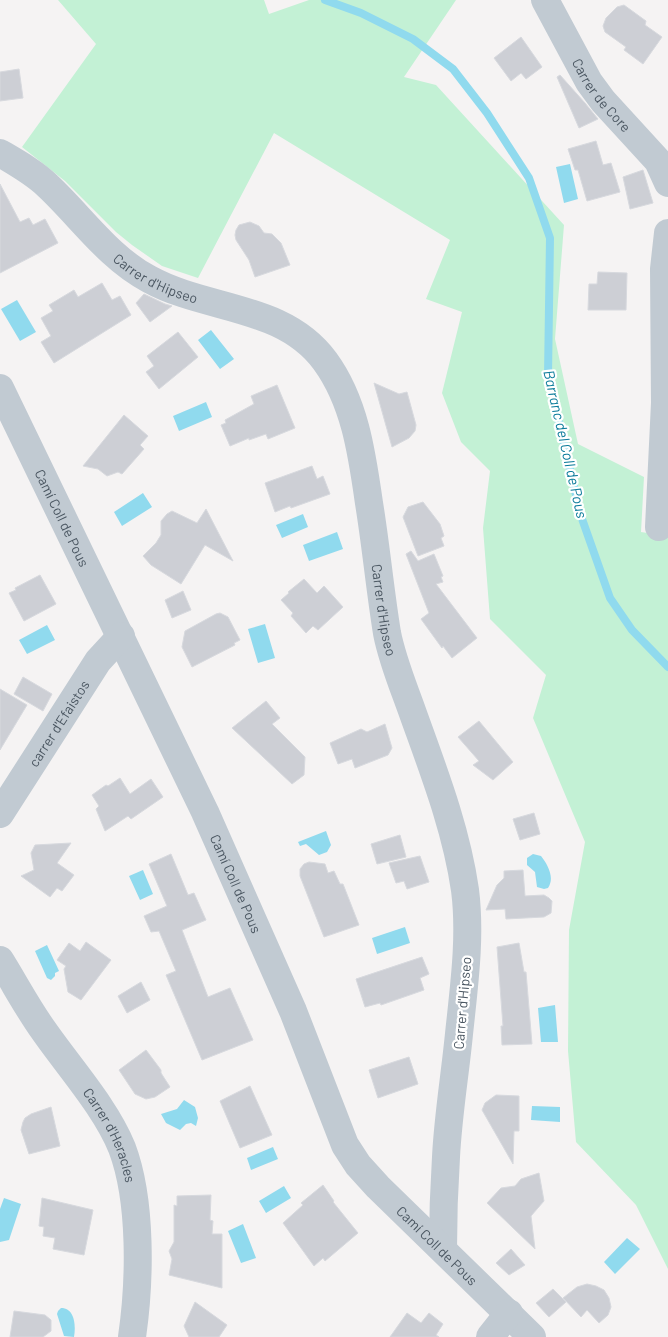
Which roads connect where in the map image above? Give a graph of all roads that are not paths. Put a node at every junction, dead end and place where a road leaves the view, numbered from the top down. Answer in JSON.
{"nodes":[{"id":1,"x":545,"y":0,"type":"edge"},
{"id":2,"x":0,"y":153,"type":"edge"},
{"id":3,"x":668,"y":183,"type":"edge"},
{"id":4,"x":668,"y":233,"type":"edge"},
{"id":5,"x":0,"y":388,"type":"edge"},
{"id":6,"x":660,"y":527,"type":"dead end"},
{"id":7,"x":121,"y":636,"type":"junction"},
{"id":8,"x":0,"y":814,"type":"edge"},
{"id":9,"x":0,"y":960,"type":"edge"},
{"id":10,"x":443,"y":1249,"type":"junction"},
{"id":11,"x":508,"y":1313,"type":"junction"},
{"id":12,"x":132,"y":1337,"type":"edge"},
{"id":13,"x":490,"y":1337,"type":"edge"},
{"id":14,"x":532,"y":1337,"type":"edge"}],
"edges":[{"from":1,"to":3,"type":"street","name":"Carrer de Core"},
{"from":2,"to":10,"type":"street","name":"Carrer d'Hipseo"},
{"from":4,"to":6,"type":"street"},
{"from":5,"to":7,"type":"street","name":"Camí Coll de Pous"},
{"from":7,"to":8,"type":"street","name":"carrer d'Efaistos"},
{"from":7,"to":10,"type":"street","name":"Camí Coll de Pous"},
{"from":9,"to":12,"type":"street","name":"Carrer d'Heracles"},
{"from":10,"to":11,"type":"street","name":"Camí Coll de Pous"},
{"from":11,"to":13,"type":"street"},
{"from":11,"to":14,"type":"street","name":"Camí Coll de Pous"}]}
